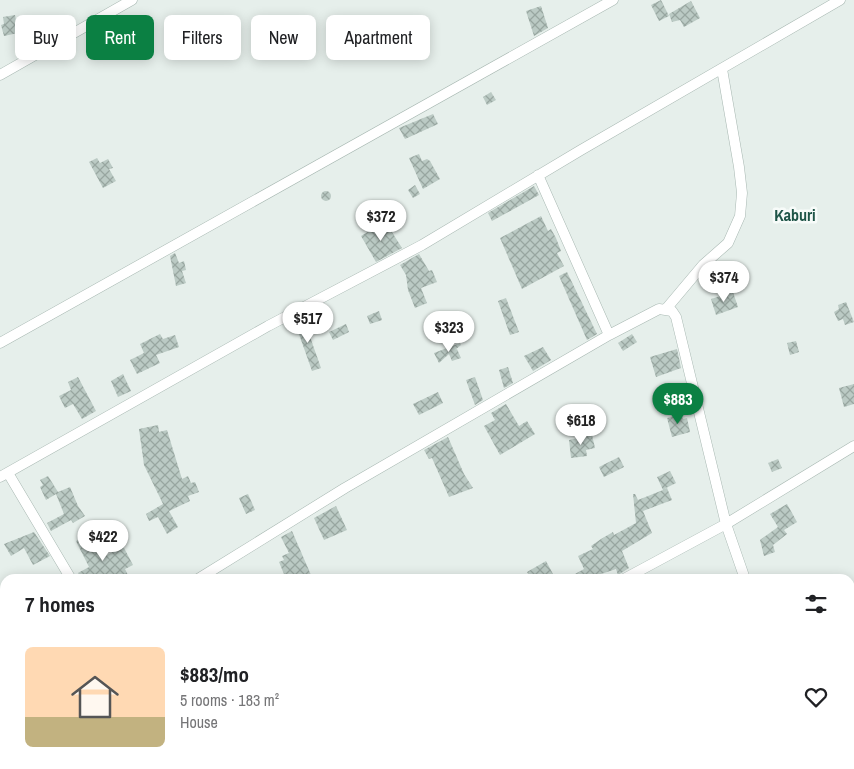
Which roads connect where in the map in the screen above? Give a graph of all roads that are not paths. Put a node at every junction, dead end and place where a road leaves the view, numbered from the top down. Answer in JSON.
{"nodes":[{"id":1,"x":132,"y":0,"type":"edge"},
{"id":2,"x":613,"y":0,"type":"edge"},
{"id":3,"x":840,"y":0,"type":"edge"},
{"id":4,"x":722,"y":69,"type":"junction"},
{"id":5,"x":0,"y":74,"type":"edge"},
{"id":6,"x":538,"y":175,"type":"junction"},
{"id":7,"x":666,"y":308,"type":"junction"},
{"id":8,"x":609,"y":335,"type":"junction"},
{"id":9,"x":0,"y":343,"type":"edge"},
{"id":10,"x":854,"y":446,"type":"edge"},
{"id":11,"x":4,"y":475,"type":"edge"},
{"id":12,"x":726,"y":524,"type":"junction"},
{"id":13,"x":67,"y":574,"type":"edge"},
{"id":14,"x":206,"y":574,"type":"edge"},
{"id":15,"x":633,"y":574,"type":"edge"},
{"id":16,"x":743,"y":574,"type":"edge"}],
"edges":[{"from":1,"to":5,"type":"street"},
{"from":2,"to":9,"type":"street"},
{"from":3,"to":4,"type":"street"},
{"from":4,"to":6,"type":"street"},
{"from":4,"to":7,"type":"street"},
{"from":6,"to":8,"type":"street"},
{"from":6,"to":11,"type":"street"},
{"from":7,"to":8,"type":"street"},
{"from":7,"to":12,"type":"street"},
{"from":8,"to":14,"type":"street"},
{"from":10,"to":12,"type":"street"},
{"from":11,"to":13,"type":"street"},
{"from":12,"to":15,"type":"street"},
{"from":12,"to":16,"type":"street"}]}
